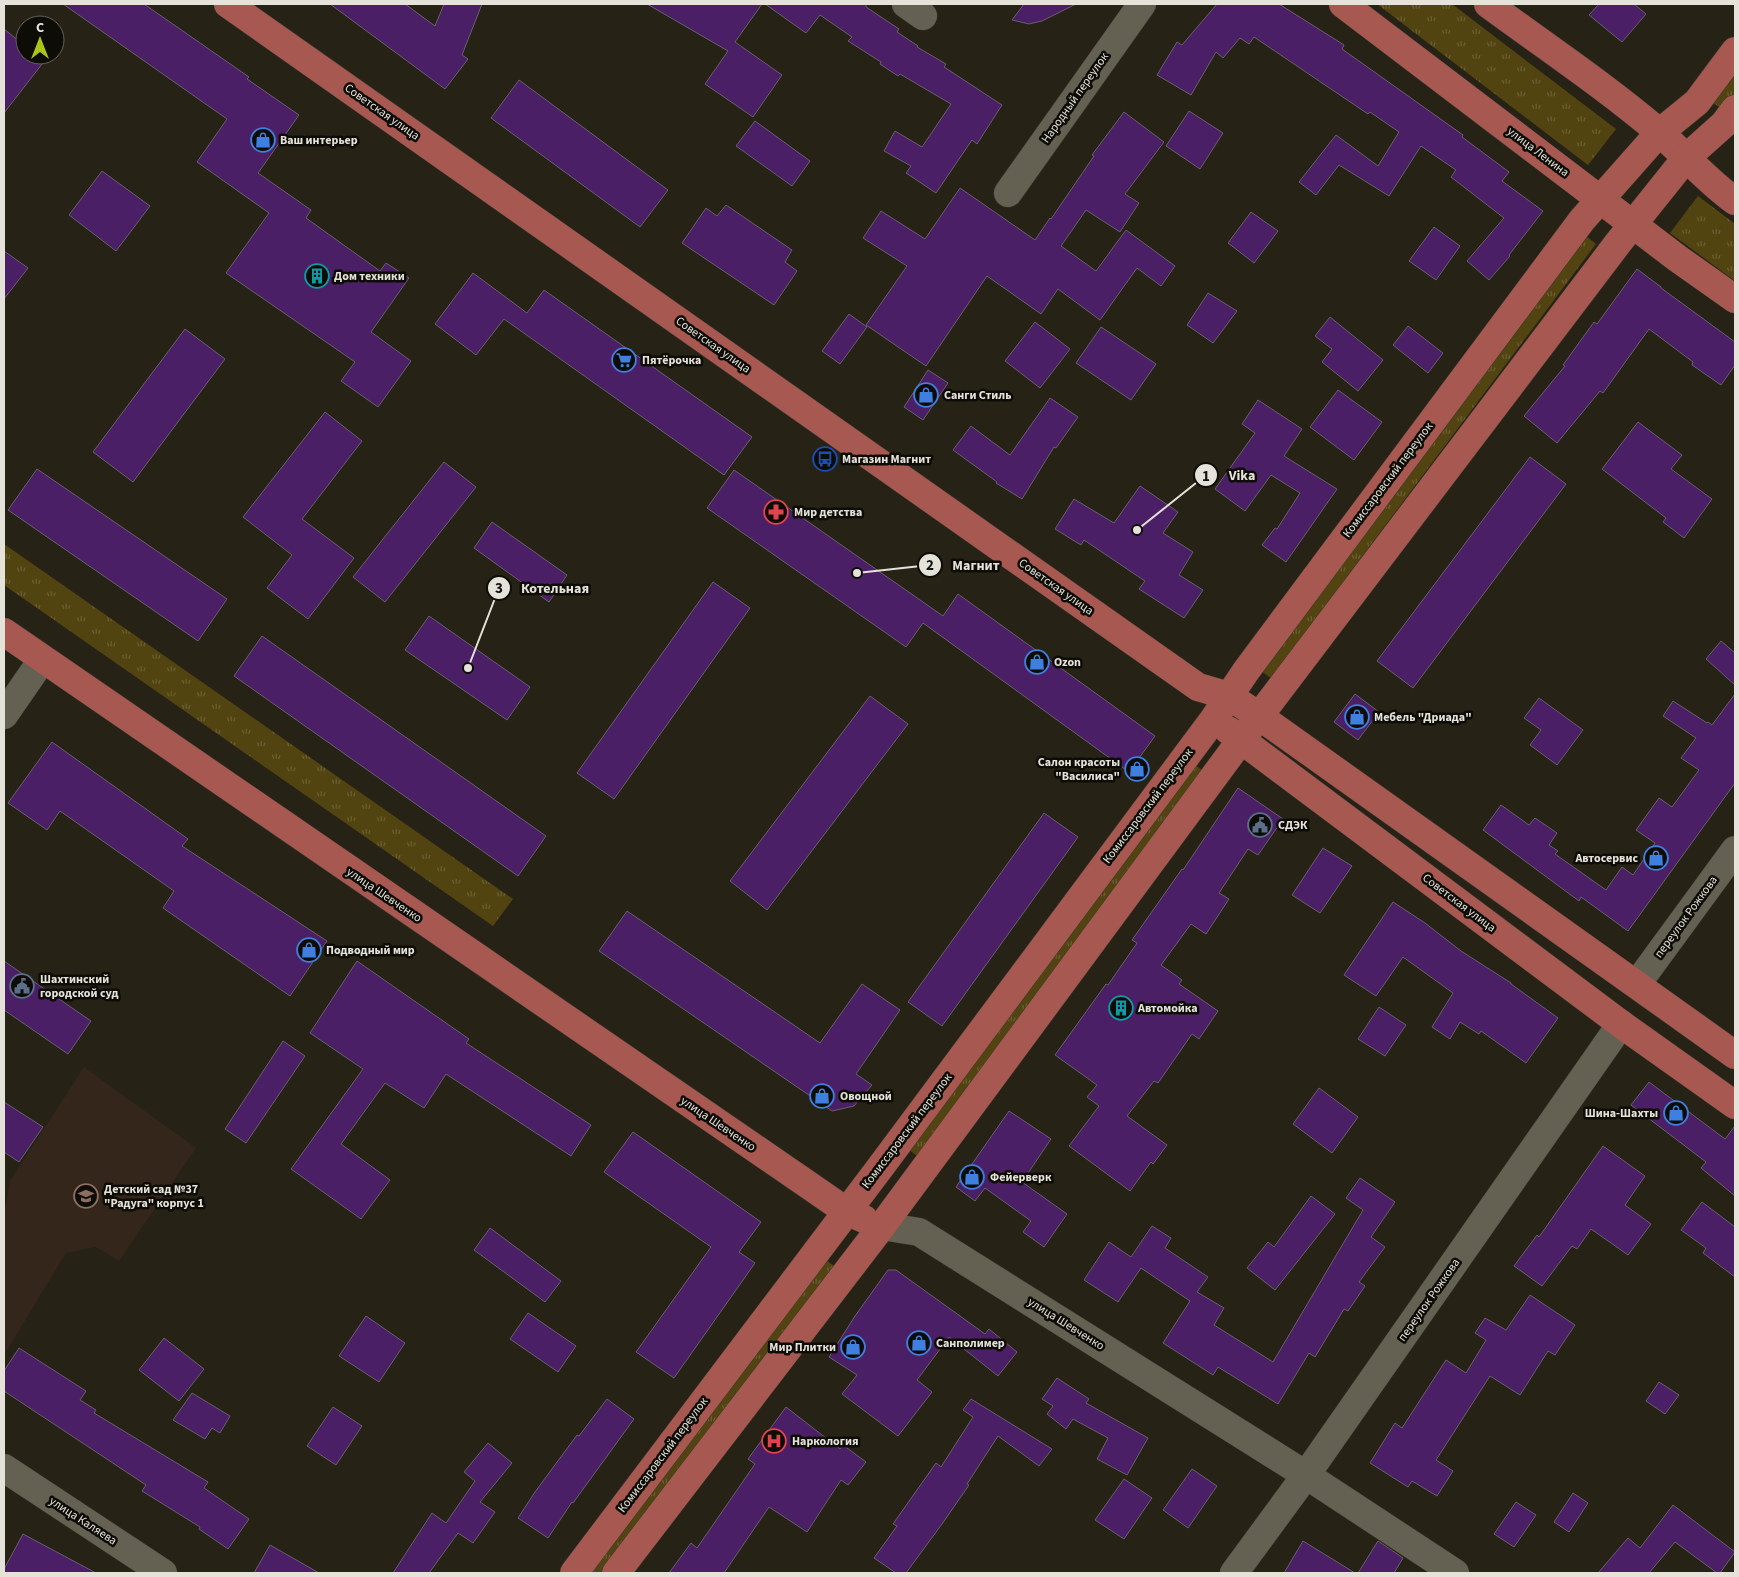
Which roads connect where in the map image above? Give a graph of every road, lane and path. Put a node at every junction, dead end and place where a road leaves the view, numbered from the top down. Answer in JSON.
{"nodes":[{"id":1,"x":228,"y":4,"type":"edge"},
{"id":2,"x":1142,"y":4,"type":"edge"},
{"id":3,"x":1342,"y":4,"type":"edge"},
{"id":4,"x":1488,"y":4,"type":"edge"},
{"id":5,"x":1735,"y":51,"type":"edge"},
{"id":6,"x":1735,"y":108,"type":"edge"},
{"id":7,"x":1659,"y":133,"type":"junction"},
{"id":8,"x":1686,"y":158,"type":"junction"},
{"id":9,"x":1008,"y":193,"type":"dead end"},
{"id":10,"x":1600,"y":200,"type":"junction"},
{"id":11,"x":1735,"y":201,"type":"edge"},
{"id":12,"x":1632,"y":224,"type":"junction"},
{"id":13,"x":1735,"y":299,"type":"edge"},
{"id":14,"x":4,"y":632,"type":"edge"},
{"id":15,"x":42,"y":660,"type":"junction"},
{"id":16,"x":1198,"y":687,"type":"junction"},
{"id":17,"x":1229,"y":696,"type":"junction"},
{"id":18,"x":4,"y":715,"type":"edge"},
{"id":19,"x":1259,"y":716,"type":"junction"},
{"id":20,"x":1213,"y":720,"type":"junction"},
{"id":21,"x":1241,"y":740,"type":"junction"},
{"id":22,"x":1735,"y":850,"type":"edge"},
{"id":23,"x":1637,"y":984,"type":"junction"},
{"id":24,"x":1622,"y":1024,"type":"junction"},
{"id":25,"x":1735,"y":1054,"type":"edge"},
{"id":26,"x":1735,"y":1105,"type":"edge"},
{"id":27,"x":846,"y":1211,"type":"junction"},
{"id":28,"x":882,"y":1226,"type":"junction"},
{"id":29,"x":1306,"y":1476,"type":"junction"},
{"id":30,"x":7,"y":1477,"type":"edge"},
{"id":31,"x":163,"y":1573,"type":"edge"},
{"id":32,"x":574,"y":1573,"type":"edge"},
{"id":33,"x":616,"y":1573,"type":"edge"},
{"id":34,"x":1234,"y":1573,"type":"edge"},
{"id":35,"x":1455,"y":1573,"type":"edge"}],
"edges":[{"from":1,"to":16,"type":"main road","name":"Советская улица"},
{"from":2,"to":9,"type":"street","name":"Народный переулок"},
{"from":3,"to":10,"type":"main road","name":"улица Ленина"},
{"from":4,"to":7,"type":"main road"},
{"from":5,"to":7,"type":"main road","name":"Комиссаровский переулок"},
{"from":6,"to":8,"type":"main road"},
{"from":7,"to":8,"type":"main road"},
{"from":7,"to":10,"type":"main road","name":"Комиссаровский переулок"},
{"from":8,"to":11,"type":"main road"},
{"from":8,"to":12,"type":"main road"},
{"from":10,"to":12,"type":"main road","name":"улица Ленина"},
{"from":10,"to":17,"type":"main road","name":"Комиссаровский переулок"},
{"from":12,"to":13,"type":"main road","name":"улица Ленина"},
{"from":12,"to":19,"type":"main road"},
{"from":14,"to":15,"type":"main road","name":"улица Шевченко"},
{"from":15,"to":18,"type":"street"},
{"from":15,"to":27,"type":"main road","name":"улица Шевченко"},
{"from":16,"to":17,"type":"main road","name":"Советская улица"},
{"from":16,"to":20,"type":"main road"},
{"from":17,"to":19,"type":"main road","name":"Советская улица"},
{"from":17,"to":20,"type":"main road","name":"Комиссаровский переулок"},
{"from":19,"to":21,"type":"main road"},
{"from":19,"to":23,"type":"main road","name":"Советская улица"},
{"from":20,"to":21,"type":"main road","name":"Советская улица"},
{"from":20,"to":27,"type":"main road","name":"Комиссаровский переулок"},
{"from":21,"to":24,"type":"main road","name":"Советская улица"},
{"from":21,"to":28,"type":"main road"},
{"from":22,"to":23,"type":"street","name":"переулок Рожкова"},
{"from":23,"to":25,"type":"main road","name":"Советская улица"},
{"from":24,"to":26,"type":"main road","name":"Советская улица"},
{"from":24,"to":29,"type":"street","name":"переулок Рожкова"},
{"from":27,"to":28,"type":"main road","name":"улица Шевченко"},
{"from":27,"to":32,"type":"main road","name":"Комиссаровский переулок"},
{"from":28,"to":29,"type":"street","name":"улица Шевченко"},
{"from":28,"to":33,"type":"main road"},
{"from":29,"to":34,"type":"street","name":"переулок Рожкова"},
{"from":29,"to":35,"type":"street","name":"улица Шевченко"},
{"from":30,"to":31,"type":"street","name":"улица Каляева"}]}
